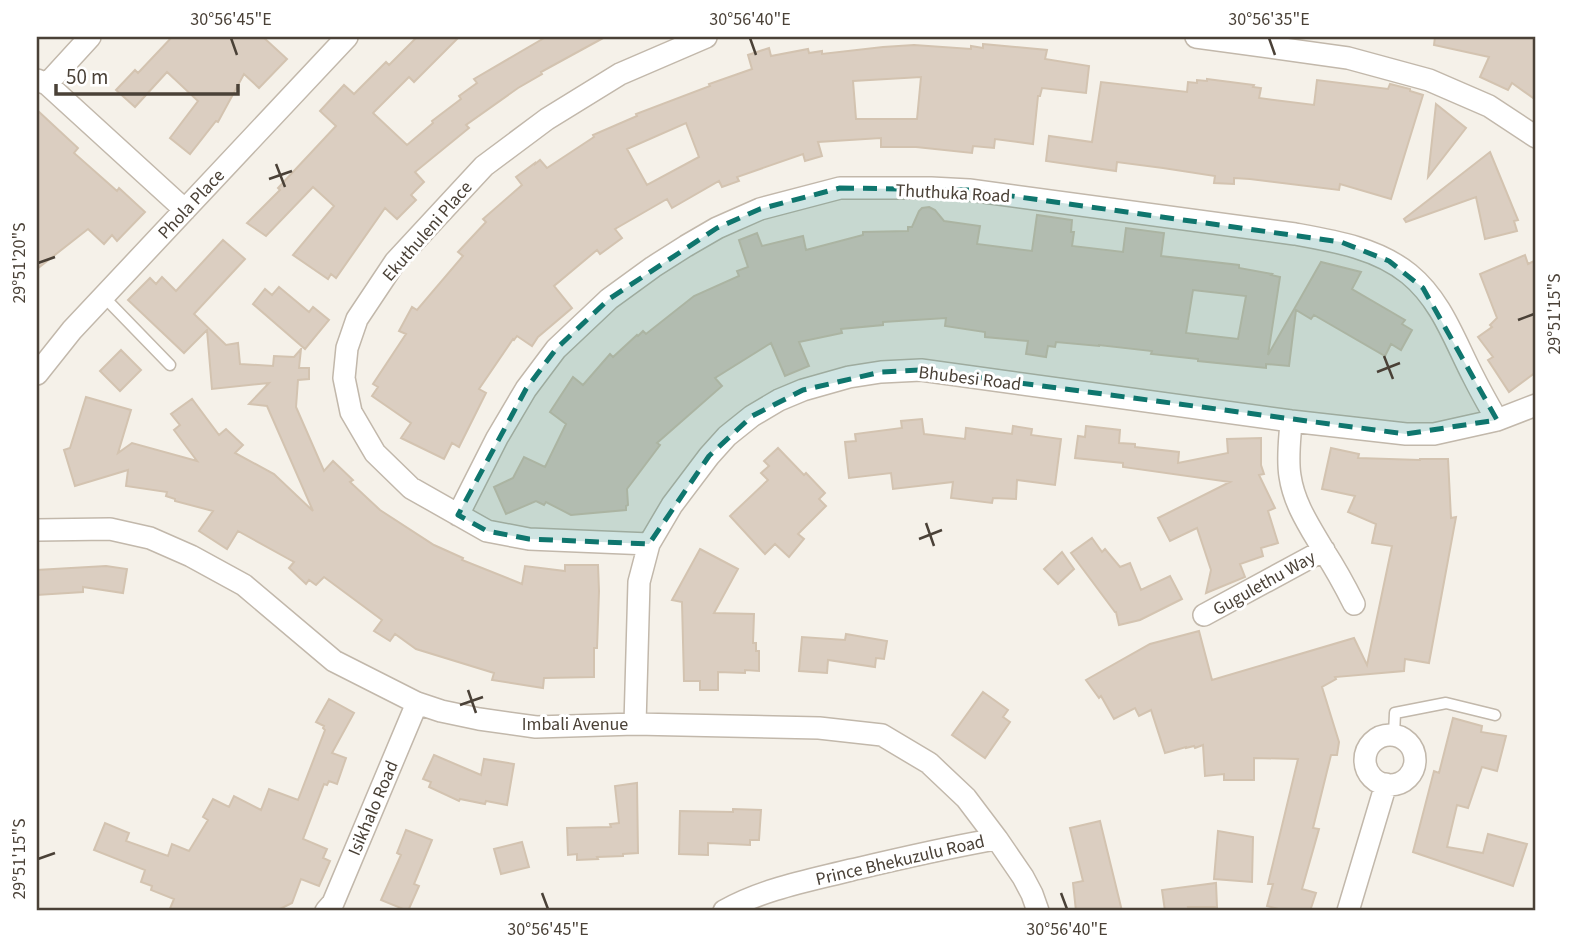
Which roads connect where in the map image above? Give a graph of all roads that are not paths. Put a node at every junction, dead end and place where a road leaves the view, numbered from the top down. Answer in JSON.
{"nodes":[{"id":1,"x":90,"y":37,"type":"edge"},
{"id":2,"x":347,"y":37,"type":"edge"},
{"id":3,"x":706,"y":37,"type":"edge"},
{"id":4,"x":1196,"y":37,"type":"edge"},
{"id":5,"x":42,"y":82,"type":"edge"},
{"id":6,"x":1536,"y":137,"type":"edge"},
{"id":7,"x":185,"y":210,"type":"junction"},
{"id":8,"x":104,"y":297,"type":"junction"},
{"id":9,"x":170,"y":365,"type":"dead end"},
{"id":10,"x":37,"y":374,"type":"edge"},
{"id":11,"x":1536,"y":405,"type":"edge"},
{"id":12,"x":1497,"y":420,"type":"junction"},
{"id":13,"x":1291,"y":421,"type":"junction"},
{"id":14,"x":458,"y":514,"type":"junction"},
{"id":15,"x":37,"y":530,"type":"edge"},
{"id":16,"x":649,"y":544,"type":"junction"},
{"id":17,"x":1324,"y":550,"type":"junction"},
{"id":18,"x":1354,"y":604,"type":"dead end"},
{"id":19,"x":1204,"y":615,"type":"dead end"},
{"id":20,"x":418,"y":703,"type":"junction"},
{"id":21,"x":1495,"y":715,"type":"dead end"},
{"id":22,"x":635,"y":724,"type":"junction"},
{"id":23,"x":1394,"y":735,"type":"junction"},
{"id":24,"x":1385,"y":784,"type":"junction"},
{"id":25,"x":997,"y":839,"type":"junction"},
{"id":26,"x":326,"y":911,"type":"edge"},
{"id":27,"x":724,"y":911,"type":"edge"},
{"id":28,"x":1038,"y":911,"type":"edge"},
{"id":29,"x":1348,"y":911,"type":"edge"}],
"edges":[{"from":1,"to":5,"type":"street"},
{"from":2,"to":7,"type":"street","name":"Phola Place"},
{"from":3,"to":14,"type":"street","name":"Ekuthuleni Place"},
{"from":4,"to":6,"type":"street"},
{"from":5,"to":7,"type":"street"},
{"from":7,"to":8,"type":"street","name":"Phola Place"},
{"from":8,"to":9,"type":"lane"},
{"from":8,"to":10,"type":"street","name":"Phola Place"},
{"from":11,"to":12,"type":"street","name":"Bhubesi Road"},
{"from":12,"to":13,"type":"street","name":"Bhubesi Road"},
{"from":12,"to":14,"type":"street","name":"Thuthuka Road"},
{"from":13,"to":16,"type":"street","name":"Bhubesi Road"},
{"from":13,"to":17,"type":"street","name":"Gugulethu Way"},
{"from":14,"to":16,"type":"street","name":"Ekuthuleni Place"},
{"from":15,"to":20,"type":"street","name":"Imbali Avenue"},
{"from":16,"to":22,"type":"street","name":"Bhubesi Road"},
{"from":17,"to":18,"type":"street","name":"Gugulethu Way"},
{"from":17,"to":19,"type":"street","name":"Gugulethu Way"},
{"from":20,"to":22,"type":"street","name":"Imbali Avenue"},
{"from":20,"to":26,"type":"street","name":"Isikhalo Road"},
{"from":21,"to":23,"type":"lane"},
{"from":22,"to":25,"type":"street","name":"Imbali Avenue"},
{"from":23,"to":24,"type":"street"},
{"from":23,"to":24,"type":"street"},
{"from":24,"to":29,"type":"street"},
{"from":25,"to":27,"type":"street","name":"Prince Bhekuzulu Road"},
{"from":25,"to":28,"type":"street","name":"Prince Bhekuzulu Road"}]}
